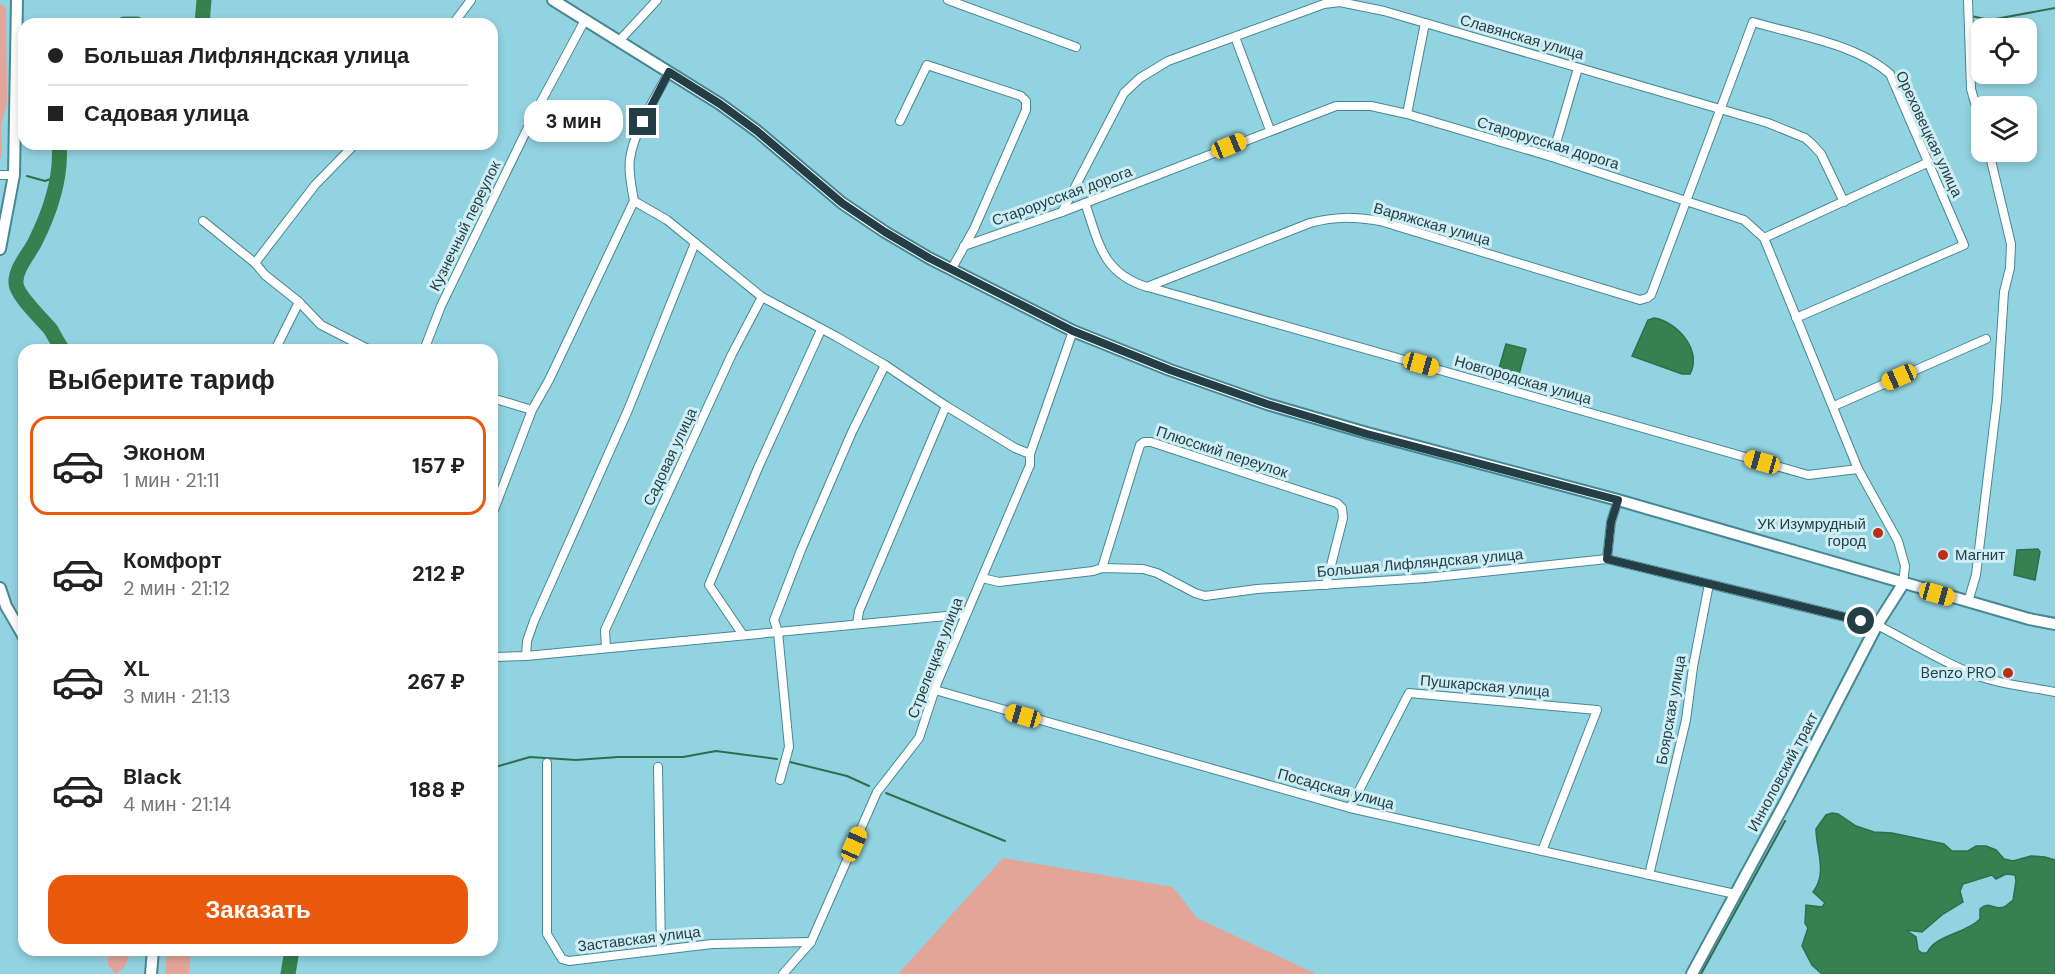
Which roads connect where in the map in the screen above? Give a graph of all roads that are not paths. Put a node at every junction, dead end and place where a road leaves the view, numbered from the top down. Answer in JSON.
{"nodes":[{"id":1,"x":17,"y":0,"type":"edge"},
{"id":2,"x":471,"y":0,"type":"edge"},
{"id":3,"x":553,"y":0,"type":"edge"},
{"id":4,"x":657,"y":0,"type":"edge"},
{"id":5,"x":948,"y":0,"type":"edge"},
{"id":6,"x":1968,"y":0,"type":"edge"},
{"id":7,"x":458,"y":18,"type":"edge"},
{"id":8,"x":585,"y":20,"type":"junction"},
{"id":9,"x":1425,"y":23,"type":"junction"},
{"id":10,"x":1235,"y":36,"type":"junction"},
{"id":11,"x":619,"y":41,"type":"junction"},
{"id":12,"x":1076,"y":47,"type":"dead end"},
{"id":13,"x":1578,"y":68,"type":"junction"},
{"id":14,"x":669,"y":72,"type":"junction"},
{"id":15,"x":1973,"y":96,"type":"edge"},
{"id":16,"x":1720,"y":109,"type":"junction"},
{"id":17,"x":1407,"y":114,"type":"junction"},
{"id":18,"x":900,"y":121,"type":"dead end"},
{"id":19,"x":1270,"y":130,"type":"junction"},
{"id":20,"x":349,"y":150,"type":"edge"},
{"id":21,"x":1552,"y":157,"type":"junction"},
{"id":22,"x":1929,"y":162,"type":"junction"},
{"id":23,"x":1991,"y":162,"type":"edge"},
{"id":24,"x":0,"y":175,"type":"edge"},
{"id":25,"x":14,"y":175,"type":"junction"},
{"id":26,"x":1686,"y":200,"type":"junction"},
{"id":27,"x":634,"y":201,"type":"junction"},
{"id":28,"x":1844,"y":202,"type":"junction"},
{"id":29,"x":1085,"y":203,"type":"junction"},
{"id":30,"x":1062,"y":212,"type":"junction"},
{"id":31,"x":203,"y":221,"type":"dead end"},
{"id":32,"x":1764,"y":238,"type":"junction"},
{"id":33,"x":695,"y":243,"type":"junction"},
{"id":34,"x":964,"y":246,"type":"junction"},
{"id":35,"x":0,"y":249,"type":"edge"},
{"id":36,"x":254,"y":262,"type":"junction"},
{"id":37,"x":951,"y":270,"type":"junction"},
{"id":38,"x":1148,"y":287,"type":"junction"},
{"id":39,"x":762,"y":297,"type":"junction"},
{"id":40,"x":300,"y":304,"type":"junction"},
{"id":41,"x":1796,"y":318,"type":"junction"},
{"id":42,"x":821,"y":330,"type":"junction"},
{"id":43,"x":1073,"y":331,"type":"junction"},
{"id":44,"x":1986,"y":339,"type":"dead end"},
{"id":45,"x":278,"y":344,"type":"edge"},
{"id":46,"x":358,"y":344,"type":"edge"},
{"id":47,"x":426,"y":344,"type":"edge"},
{"id":48,"x":885,"y":365,"type":"junction"},
{"id":49,"x":498,"y":400,"type":"edge"},
{"id":50,"x":946,"y":406,"type":"junction"},
{"id":51,"x":1834,"y":406,"type":"junction"},
{"id":52,"x":532,"y":410,"type":"junction"},
{"id":53,"x":1030,"y":454,"type":"junction"},
{"id":54,"x":1858,"y":469,"type":"junction"},
{"id":55,"x":498,"y":499,"type":"edge"},
{"id":56,"x":1618,"y":500,"type":"junction"},
{"id":57,"x":1607,"y":559,"type":"junction"},
{"id":58,"x":1102,"y":568,"type":"junction"},
{"id":59,"x":982,"y":578,"type":"junction"},
{"id":60,"x":1709,"y":584,"type":"junction"},
{"id":61,"x":1903,"y":584,"type":"junction"},
{"id":62,"x":1326,"y":585,"type":"junction"},
{"id":63,"x":0,"y":588,"type":"edge"},
{"id":64,"x":1968,"y":602,"type":"junction"},
{"id":65,"x":967,"y":612,"type":"junction"},
{"id":66,"x":1861,"y":621,"type":"dead end"},
{"id":67,"x":857,"y":624,"type":"junction"},
{"id":68,"x":2055,"y":624,"type":"edge"},
{"id":69,"x":1877,"y":625,"type":"junction"},
{"id":70,"x":18,"y":627,"type":"edge"},
{"id":71,"x":778,"y":632,"type":"junction"},
{"id":72,"x":743,"y":634,"type":"junction"},
{"id":73,"x":606,"y":648,"type":"junction"},
{"id":74,"x":526,"y":656,"type":"junction"},
{"id":75,"x":498,"y":657,"type":"edge"},
{"id":76,"x":935,"y":690,"type":"junction"},
{"id":77,"x":2055,"y":692,"type":"edge"},
{"id":78,"x":547,"y":763,"type":"dead end"},
{"id":79,"x":658,"y":767,"type":"dead end"},
{"id":80,"x":780,"y":780,"type":"dead end"},
{"id":81,"x":1350,"y":808,"type":"junction"},
{"id":82,"x":1542,"y":851,"type":"junction"},
{"id":83,"x":1649,"y":875,"type":"junction"},
{"id":84,"x":1735,"y":894,"type":"junction"},
{"id":85,"x":811,"y":942,"type":"junction"},
{"id":86,"x":661,"y":950,"type":"junction"},
{"id":87,"x":152,"y":956,"type":"edge"},
{"id":88,"x":151,"y":974,"type":"edge"},
{"id":89,"x":783,"y":974,"type":"edge"},
{"id":90,"x":1692,"y":974,"type":"edge"}],
"edges":[{"from":1,"to":25,"type":"main road"},
{"from":2,"to":7,"type":"street"},
{"from":3,"to":8,"type":"main road"},
{"from":4,"to":11,"type":"street"},
{"from":5,"to":12,"type":"street"},
{"from":6,"to":15,"type":"street"},
{"from":8,"to":11,"type":"main road"},
{"from":8,"to":47,"type":"street","name":"Кузнечный переулок"},
{"from":9,"to":10,"type":"street","name":"Славянская улица"},
{"from":9,"to":13,"type":"street","name":"Славянская улица"},
{"from":9,"to":17,"type":"street"},
{"from":10,"to":19,"type":"street"},
{"from":10,"to":30,"type":"street","name":"Славянская улица"},
{"from":11,"to":14,"type":"main road"},
{"from":13,"to":16,"type":"street","name":"Славянская улица"},
{"from":13,"to":21,"type":"street"},
{"from":14,"to":27,"type":"street"},
{"from":14,"to":37,"type":"main road"},
{"from":16,"to":22,"type":"street","name":"Ореховецкая улица"},
{"from":16,"to":26,"type":"street","name":"Ореховецкая улица"},
{"from":16,"to":28,"type":"street","name":"Славянская улица"},
{"from":17,"to":19,"type":"street","name":"Старорусская дорога"},
{"from":17,"to":21,"type":"street","name":"Старорусская дорога"},
{"from":18,"to":34,"type":"street"},
{"from":19,"to":29,"type":"street","name":"Старорусская дорога"},
{"from":20,"to":36,"type":"street"},
{"from":21,"to":26,"type":"street","name":"Старорусская дорога"},
{"from":22,"to":28,"type":"street"},
{"from":22,"to":41,"type":"street","name":"Ореховецкая улица"},
{"from":23,"to":64,"type":"street"},
{"from":24,"to":25,"type":"street"},
{"from":25,"to":35,"type":"main road"},
{"from":26,"to":32,"type":"street","name":"Старорусская дорога"},
{"from":26,"to":38,"type":"street","name":"Варяжская улица"},
{"from":27,"to":33,"type":"street"},
{"from":27,"to":52,"type":"street"},
{"from":28,"to":32,"type":"street"},
{"from":29,"to":30,"type":"street","name":"Старорусская дорога"},
{"from":29,"to":38,"type":"street"},
{"from":30,"to":34,"type":"street","name":"Старорусская дорога"},
{"from":31,"to":36,"type":"street"},
{"from":32,"to":41,"type":"street","name":"Старорусская дорога"},
{"from":33,"to":39,"type":"street"},
{"from":33,"to":74,"type":"street"},
{"from":34,"to":37,"type":"street"},
{"from":36,"to":40,"type":"street"},
{"from":37,"to":43,"type":"main road"},
{"from":38,"to":54,"type":"street","name":"Новгородская улица"},
{"from":39,"to":42,"type":"street"},
{"from":39,"to":73,"type":"street","name":"Садовая улица"},
{"from":40,"to":45,"type":"street"},
{"from":40,"to":46,"type":"street"},
{"from":41,"to":51,"type":"street","name":"Старорусская дорога"},
{"from":42,"to":48,"type":"street"},
{"from":42,"to":72,"type":"street"},
{"from":43,"to":53,"type":"street","name":"Стрелецкая улица"},
{"from":43,"to":56,"type":"main road"},
{"from":44,"to":51,"type":"street"},
{"from":48,"to":50,"type":"street"},
{"from":48,"to":71,"type":"street"},
{"from":49,"to":52,"type":"street"},
{"from":50,"to":53,"type":"street"},
{"from":50,"to":67,"type":"street"},
{"from":51,"to":54,"type":"street","name":"Старорусская дорога"},
{"from":52,"to":55,"type":"street"},
{"from":53,"to":59,"type":"street","name":"Стрелецкая улица"},
{"from":54,"to":61,"type":"street","name":"Старорусская дорога"},
{"from":56,"to":57,"type":"street"},
{"from":56,"to":61,"type":"main road"},
{"from":57,"to":60,"type":"street","name":"Большая Лифляндская улица"},
{"from":57,"to":62,"type":"street","name":"Большая Лифляндская улица"},
{"from":58,"to":59,"type":"street","name":"Большая Лифляндская улица"},
{"from":58,"to":62,"type":"street","name":"Большая Лифляндская улица"},
{"from":58,"to":62,"type":"street","name":"Плюсский переулок"},
{"from":59,"to":65,"type":"street","name":"Стрелецкая улица"},
{"from":60,"to":66,"type":"street","name":"Большая Лифляндская улица"},
{"from":60,"to":83,"type":"street","name":"Боярская улица"},
{"from":61,"to":64,"type":"main road"},
{"from":61,"to":69,"type":"main road","name":"Инноловский тракт"},
{"from":63,"to":70,"type":"main road"},
{"from":64,"to":68,"type":"main road"},
{"from":65,"to":67,"type":"street"},
{"from":65,"to":76,"type":"street","name":"Стрелецкая улица"},
{"from":67,"to":71,"type":"street"},
{"from":69,"to":77,"type":"street"},
{"from":69,"to":84,"type":"main road","name":"Инноловский тракт"},
{"from":71,"to":72,"type":"street"},
{"from":71,"to":80,"type":"street"},
{"from":72,"to":73,"type":"street"},
{"from":73,"to":74,"type":"street"},
{"from":74,"to":75,"type":"street"},
{"from":76,"to":81,"type":"street","name":"Посадская улица"},
{"from":76,"to":85,"type":"street","name":"Стрелецкая улица"},
{"from":78,"to":86,"type":"street","name":"Заставская улица"},
{"from":79,"to":86,"type":"street"},
{"from":81,"to":82,"type":"street","name":"Посадская улица"},
{"from":81,"to":82,"type":"street","name":"Пушкарская улица"},
{"from":82,"to":83,"type":"street","name":"Посадская улица"},
{"from":83,"to":84,"type":"street","name":"Посадская улица"},
{"from":84,"to":90,"type":"main road","name":"Инноловский тракт"},
{"from":85,"to":86,"type":"street","name":"Заставская улица"},
{"from":85,"to":89,"type":"street","name":"Стрелецкая улица"},
{"from":87,"to":88,"type":"main road"}]}
